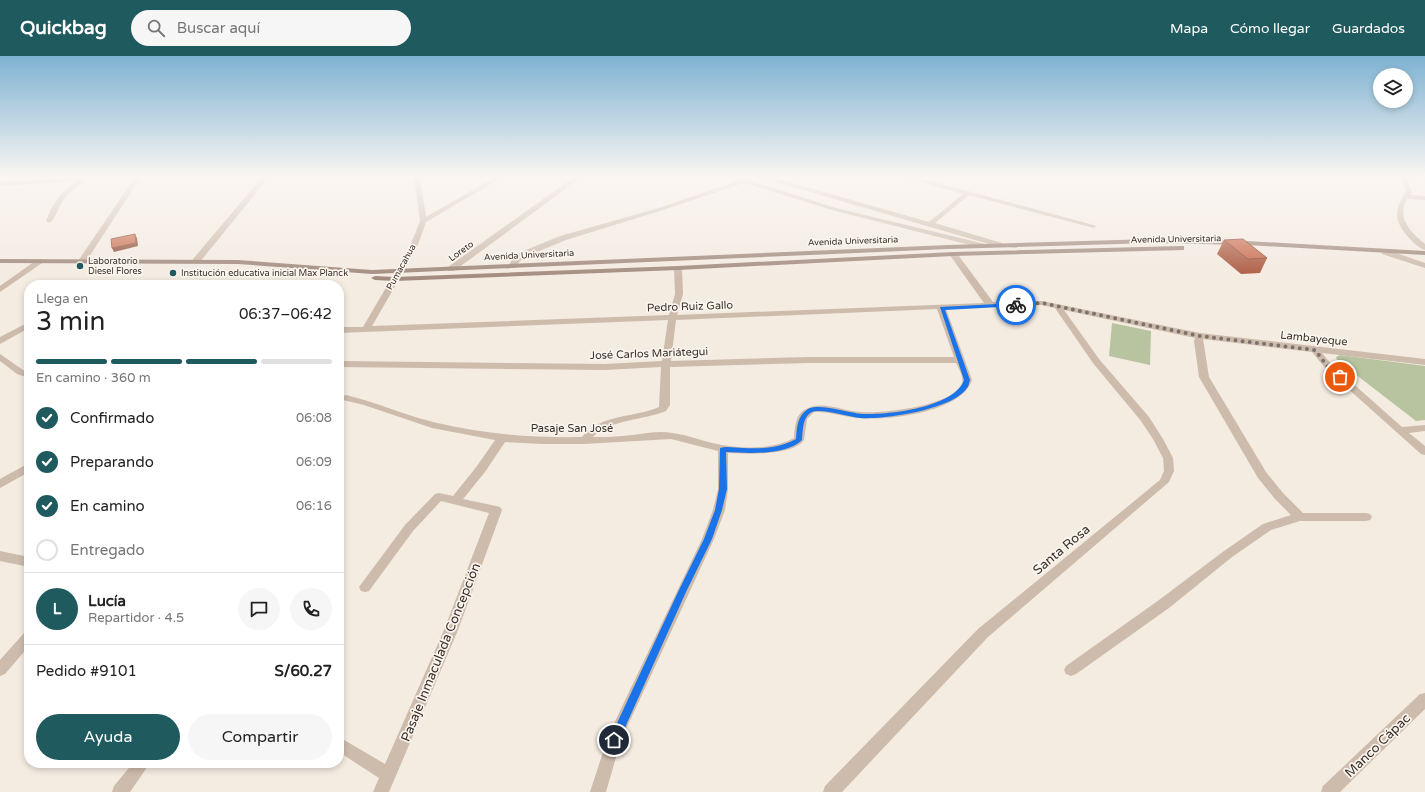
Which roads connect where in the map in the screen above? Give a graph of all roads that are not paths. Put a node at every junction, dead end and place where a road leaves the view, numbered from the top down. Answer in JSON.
{"nodes":[{"id":1,"x":54,"y":211,"type":"edge"},
{"id":2,"x":115,"y":211,"type":"edge"},
{"id":3,"x":237,"y":211,"type":"edge"},
{"id":4,"x":422,"y":211,"type":"edge"},
{"id":5,"x":440,"y":211,"type":"edge"},
{"id":6,"x":531,"y":211,"type":"edge"},
{"id":7,"x":654,"y":211,"type":"edge"},
{"id":8,"x":843,"y":211,"type":"edge"},
{"id":9,"x":885,"y":211,"type":"edge"},
{"id":10,"x":946,"y":211,"type":"edge"},
{"id":11,"x":1036,"y":211,"type":"edge"},
{"id":12,"x":1401,"y":211,"type":"edge"},
{"id":13,"x":49,"y":221,"type":"dead end"},
{"id":14,"x":423,"y":221,"type":"junction"},
{"id":15,"x":930,"y":224,"type":"junction"},
{"id":16,"x":1094,"y":226,"type":"dead end"},
{"id":17,"x":999,"y":245,"type":"junction"},
{"id":18,"x":982,"y":246,"type":"junction"},
{"id":19,"x":1309,"y":248,"type":"junction"},
{"id":20,"x":1425,"y":248,"type":"edge"},
{"id":21,"x":1385,"y":252,"type":"junction"},
{"id":22,"x":1425,"y":253,"type":"edge"},
{"id":23,"x":953,"y":254,"type":"junction"},
{"id":24,"x":0,"y":261,"type":"edge"},
{"id":25,"x":41,"y":261,"type":"junction"},
{"id":26,"x":82,"y":261,"type":"junction"},
{"id":27,"x":196,"y":261,"type":"junction"},
{"id":28,"x":512,"y":266,"type":"junction"},
{"id":29,"x":1425,"y":266,"type":"edge"},
{"id":30,"x":678,"y":268,"type":"junction"},
{"id":31,"x":451,"y":269,"type":"junction"},
{"id":32,"x":397,"y":275,"type":"junction"},
{"id":33,"x":0,"y":290,"type":"edge"},
{"id":34,"x":991,"y":306,"type":"junction"},
{"id":35,"x":1058,"y":307,"type":"junction"},
{"id":36,"x":941,"y":308,"type":"junction"},
{"id":37,"x":672,"y":318,"type":"junction"},
{"id":38,"x":24,"y":328,"type":"edge"},
{"id":39,"x":366,"y":329,"type":"junction"},
{"id":40,"x":344,"y":330,"type":"edge"},
{"id":41,"x":1200,"y":336,"type":"junction"},
{"id":42,"x":0,"y":341,"type":"edge"},
{"id":43,"x":1315,"y":350,"type":"junction"},
{"id":44,"x":0,"y":357,"type":"edge"},
{"id":45,"x":960,"y":360,"type":"junction"},
{"id":46,"x":1425,"y":362,"type":"edge"},
{"id":47,"x":344,"y":364,"type":"edge"},
{"id":48,"x":666,"y":364,"type":"junction"},
{"id":49,"x":24,"y":373,"type":"edge"},
{"id":50,"x":346,"y":398,"type":"dead end"},
{"id":51,"x":1425,"y":428,"type":"edge"},
{"id":52,"x":1400,"y":430,"type":"junction"},
{"id":53,"x":502,"y":438,"type":"junction"},
{"id":54,"x":584,"y":441,"type":"junction"},
{"id":55,"x":722,"y":449,"type":"junction"},
{"id":56,"x":1425,"y":452,"type":"edge"},
{"id":57,"x":24,"y":470,"type":"edge"},
{"id":58,"x":0,"y":484,"type":"edge"},
{"id":59,"x":456,"y":500,"type":"junction"},
{"id":60,"x":1300,"y":517,"type":"junction"},
{"id":61,"x":1366,"y":517,"type":"dead end"},
{"id":62,"x":0,"y":556,"type":"edge"},
{"id":63,"x":24,"y":561,"type":"edge"},
{"id":64,"x":365,"y":587,"type":"dead end"},
{"id":65,"x":24,"y":643,"type":"edge"},
{"id":66,"x":0,"y":670,"type":"edge"},
{"id":67,"x":1071,"y":670,"type":"dead end"},
{"id":68,"x":1425,"y":699,"type":"edge"},
{"id":69,"x":344,"y":747,"type":"edge"},
{"id":70,"x":138,"y":768,"type":"edge"},
{"id":71,"x":389,"y":774,"type":"junction"},
{"id":72,"x":120,"y":792,"type":"edge"},
{"id":73,"x":381,"y":792,"type":"edge"},
{"id":74,"x":598,"y":792,"type":"edge"},
{"id":75,"x":831,"y":792,"type":"edge"},
{"id":76,"x":1329,"y":792,"type":"edge"}],
"edges":[{"from":1,"to":13,"type":"street"},
{"from":2,"to":26,"type":"street"},
{"from":3,"to":27,"type":"street"},
{"from":4,"to":14,"type":"street","name":"Pumacahua"},
{"from":5,"to":14,"type":"street"},
{"from":6,"to":31,"type":"street","name":"Loreto"},
{"from":7,"to":28,"type":"street"},
{"from":8,"to":18,"type":"street"},
{"from":9,"to":15,"type":"street"},
{"from":10,"to":15,"type":"street"},
{"from":11,"to":16,"type":"street"},
{"from":12,"to":20,"type":"street"},
{"from":14,"to":32,"type":"street","name":"Pumacahua"},
{"from":15,"to":17,"type":"street"},
{"from":17,"to":18,"type":"main road","name":"Avenida Universitaria"},
{"from":17,"to":19,"type":"main road","name":"Avenida Universitaria"},
{"from":18,"to":28,"type":"main road","name":"Avenida Universitaria"},
{"from":19,"to":21,"type":"main road"},
{"from":19,"to":23,"type":"main road","name":"Avenida Universitaria"},
{"from":21,"to":22,"type":"main road"},
{"from":21,"to":29,"type":"street"},
{"from":23,"to":30,"type":"main road","name":"Avenida Universitaria"},
{"from":23,"to":34,"type":"street"},
{"from":24,"to":25,"type":"main road","name":"Avenida Universitaria"},
{"from":25,"to":26,"type":"main road","name":"Avenida Universitaria"},
{"from":25,"to":33,"type":"street"},
{"from":26,"to":27,"type":"main road","name":"Avenida Universitaria"},
{"from":27,"to":32,"type":"main road","name":"Avenida Universitaria"},
{"from":28,"to":31,"type":"main road","name":"Avenida Universitaria"},
{"from":30,"to":32,"type":"main road","name":"Avenida Universitaria"},
{"from":30,"to":37,"type":"street"},
{"from":31,"to":32,"type":"main road","name":"Avenida Universitaria"},
{"from":32,"to":39,"type":"street","name":"Pumacahua"},
{"from":34,"to":35,"type":"street","name":"Pedro Ruiz Gallo"},
{"from":34,"to":36,"type":"street","name":"Pedro Ruiz Gallo"},
{"from":35,"to":41,"type":"street","name":"Lambayeque"},
{"from":35,"to":75,"type":"street","name":"Santa Rosa"},
{"from":36,"to":37,"type":"street","name":"Pedro Ruiz Gallo"},
{"from":36,"to":45,"type":"street"},
{"from":37,"to":39,"type":"street","name":"Pedro Ruiz Gallo"},
{"from":37,"to":48,"type":"street"},
{"from":38,"to":42,"type":"street"},
{"from":39,"to":40,"type":"street","name":"Pedro Ruiz Gallo"},
{"from":41,"to":43,"type":"street","name":"Lambayeque"},
{"from":41,"to":60,"type":"street"},
{"from":43,"to":46,"type":"street","name":"Lambayeque"},
{"from":43,"to":52,"type":"street"},
{"from":44,"to":49,"type":"street"},
{"from":45,"to":48,"type":"street","name":"José Carlos Mariátegui"},
{"from":45,"to":55,"type":"street","name":"Pasaje San José"},
{"from":47,"to":48,"type":"street","name":"José Carlos Mariátegui"},
{"from":48,"to":54,"type":"street"},
{"from":50,"to":53,"type":"street","name":"Pasaje San José"},
{"from":51,"to":52,"type":"street"},
{"from":52,"to":56,"type":"street"},
{"from":53,"to":54,"type":"street","name":"Pasaje San José"},
{"from":53,"to":59,"type":"street"},
{"from":54,"to":55,"type":"street","name":"Pasaje San José"},
{"from":55,"to":74,"type":"street"},
{"from":57,"to":58,"type":"street"},
{"from":59,"to":64,"type":"street"},
{"from":59,"to":71,"type":"street","name":"Pasaje Inmaculada Concepción"},
{"from":60,"to":61,"type":"street"},
{"from":60,"to":67,"type":"street"},
{"from":62,"to":63,"type":"street"},
{"from":65,"to":66,"type":"street"},
{"from":68,"to":76,"type":"street","name":"Manco Cápac"},
{"from":69,"to":71,"type":"street"},
{"from":70,"to":72,"type":"street"},
{"from":71,"to":73,"type":"street","name":"Pasaje Inmaculada Concepción"}]}
